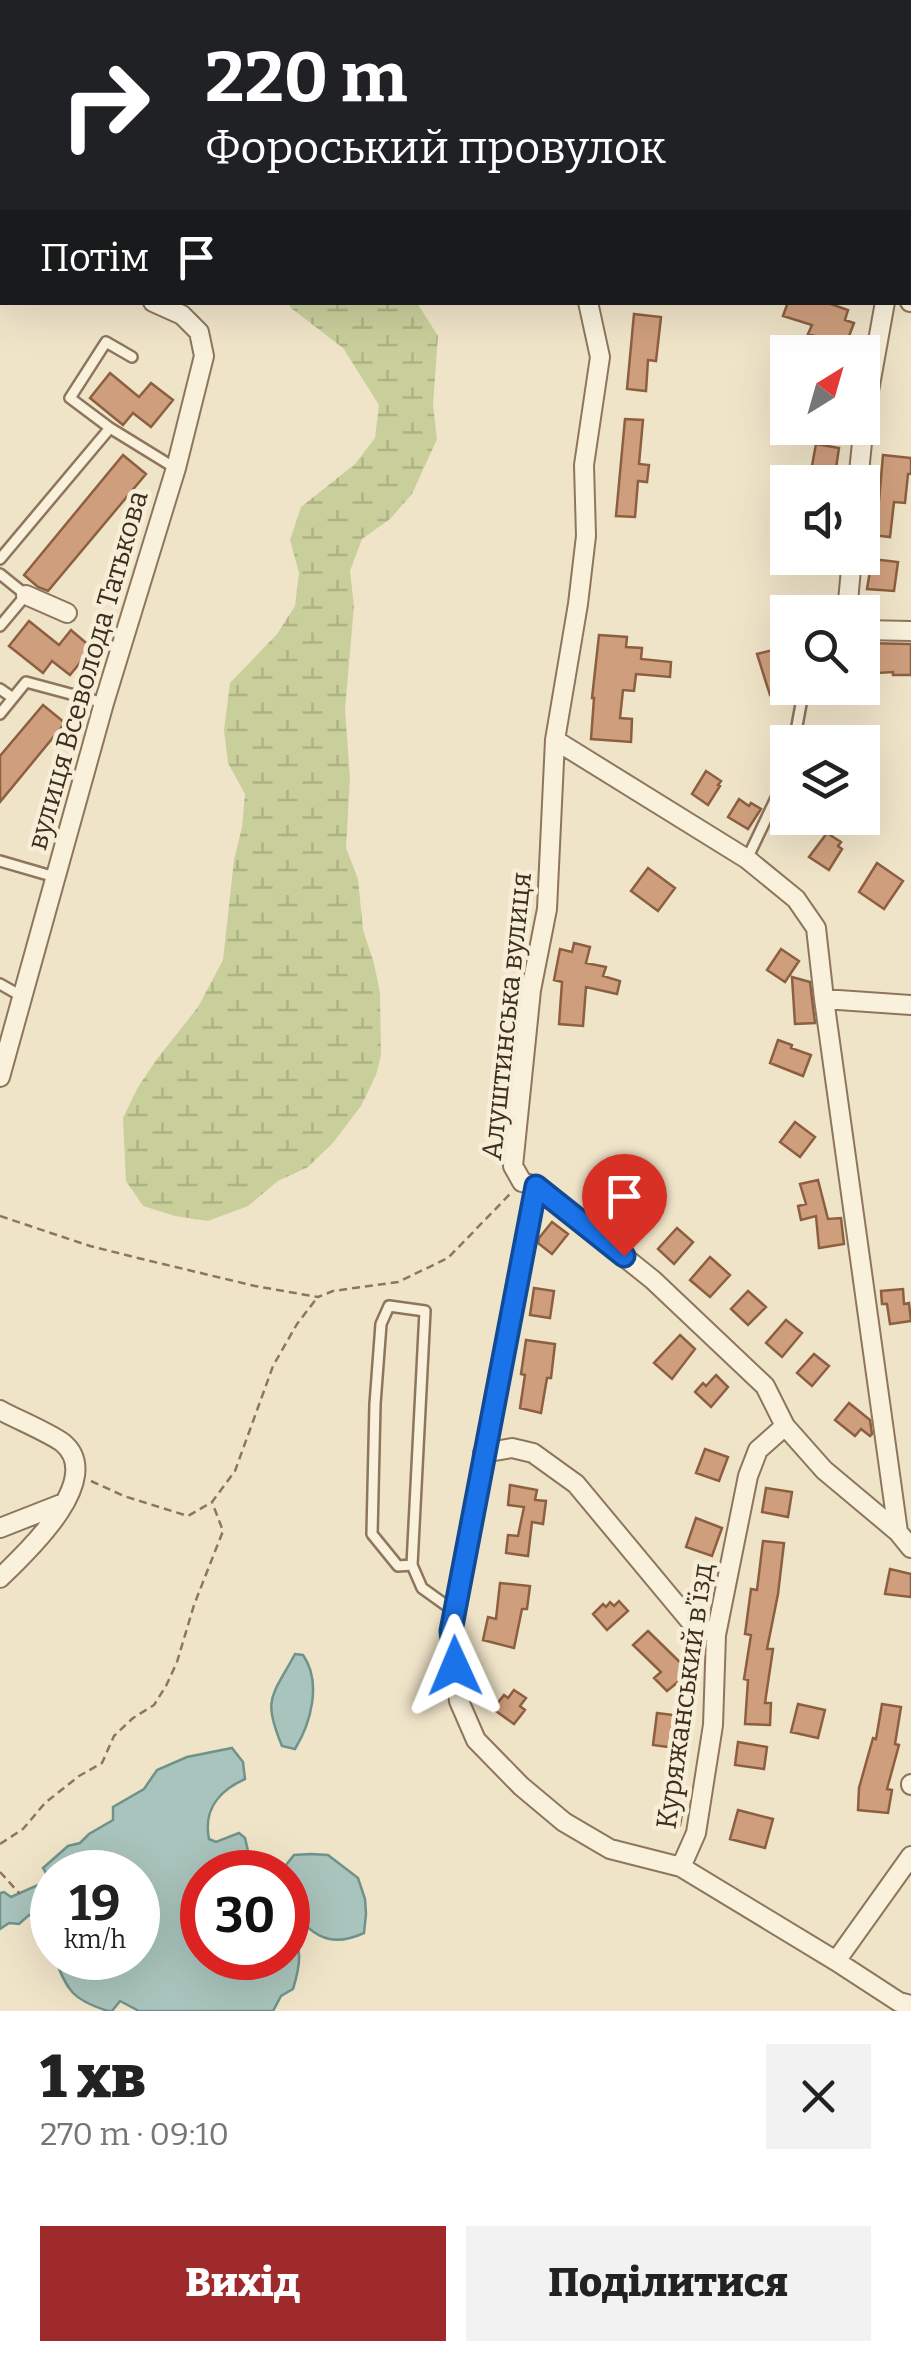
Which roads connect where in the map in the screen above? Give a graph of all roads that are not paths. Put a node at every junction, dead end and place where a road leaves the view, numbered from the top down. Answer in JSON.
{"nodes":[{"id":1,"x":160,"y":305,"type":"edge"},
{"id":2,"x":589,"y":305,"type":"edge"},
{"id":3,"x":884,"y":305,"type":"edge"},
{"id":4,"x":132,"y":357,"type":"dead end"},
{"id":5,"x":110,"y":428,"type":"junction"},
{"id":6,"x":860,"y":465,"type":"edge"},
{"id":7,"x":176,"y":468,"type":"junction"},
{"id":8,"x":0,"y":559,"type":"edge"},
{"id":9,"x":0,"y":574,"type":"edge"},
{"id":10,"x":26,"y":595,"type":"junction"},
{"id":11,"x":67,"y":614,"type":"dead end"},
{"id":12,"x":0,"y":626,"type":"edge"},
{"id":13,"x":880,"y":630,"type":"edge"},
{"id":14,"x":911,"y":631,"type":"edge"},
{"id":15,"x":0,"y":689,"type":"edge"},
{"id":16,"x":13,"y":698,"type":"junction"},
{"id":17,"x":104,"y":703,"type":"junction"},
{"id":18,"x":0,"y":714,"type":"edge"},
{"id":19,"x":554,"y":740,"type":"junction"},
{"id":20,"x":770,"y":811,"type":"edge"},
{"id":21,"x":748,"y":859,"type":"junction"},
{"id":22,"x":0,"y":861,"type":"edge"},
{"id":23,"x":55,"y":877,"type":"junction"},
{"id":24,"x":0,"y":984,"type":"edge"},
{"id":25,"x":22,"y":997,"type":"junction"},
{"id":26,"x":824,"y":998,"type":"junction"},
{"id":27,"x":911,"y":1004,"type":"edge"},
{"id":28,"x":0,"y":1077,"type":"edge"},
{"id":29,"x":529,"y":1184,"type":"junction"},
{"id":30,"x":0,"y":1410,"type":"edge"},
{"id":31,"x":785,"y":1426,"type":"junction"},
{"id":32,"x":484,"y":1453,"type":"junction"},
{"id":33,"x":64,"y":1503,"type":"junction"},
{"id":34,"x":0,"y":1528,"type":"edge"},
{"id":35,"x":898,"y":1532,"type":"junction"},
{"id":36,"x":911,"y":1548,"type":"edge"},
{"id":37,"x":412,"y":1565,"type":"junction"},
{"id":38,"x":0,"y":1578,"type":"edge"},
{"id":39,"x":454,"y":1611,"type":"junction"},
{"id":40,"x":716,"y":1635,"type":"junction"},
{"id":41,"x":911,"y":1856,"type":"edge"},
{"id":42,"x":681,"y":1867,"type":"junction"},
{"id":43,"x":836,"y":1961,"type":"junction"},
{"id":44,"x":911,"y":2005,"type":"edge"}],
"edges":[{"from":1,"to":7,"type":"street","name":"вулиця Всеволода Татькова"},
{"from":2,"to":19,"type":"street","name":"Алуштинська вулиця"},
{"from":3,"to":6,"type":"street"},
{"from":4,"to":5,"type":"lane"},
{"from":5,"to":7,"type":"lane"},
{"from":5,"to":8,"type":"lane"},
{"from":7,"to":17,"type":"street","name":"вулиця Всеволода Татькова"},
{"from":9,"to":10,"type":"lane"},
{"from":10,"to":11,"type":"street"},
{"from":10,"to":12,"type":"lane"},
{"from":13,"to":14,"type":"street"},
{"from":15,"to":16,"type":"lane"},
{"from":16,"to":17,"type":"lane"},
{"from":16,"to":18,"type":"lane"},
{"from":17,"to":23,"type":"street","name":"вулиця Всеволода Татькова"},
{"from":19,"to":21,"type":"street"},
{"from":19,"to":29,"type":"street","name":"Алуштинська вулиця"},
{"from":20,"to":21,"type":"lane"},
{"from":21,"to":26,"type":"street"},
{"from":22,"to":23,"type":"lane"},
{"from":23,"to":25,"type":"street","name":"вулиця Всеволода Татькова"},
{"from":24,"to":25,"type":"lane"},
{"from":25,"to":28,"type":"street","name":"вулиця Всеволода Татькова"},
{"from":26,"to":27,"type":"street"},
{"from":26,"to":35,"type":"street"},
{"from":29,"to":31,"type":"street"},
{"from":29,"to":32,"type":"street","name":"Алуштинська вулиця"},
{"from":30,"to":33,"type":"street"},
{"from":31,"to":35,"type":"street"},
{"from":31,"to":40,"type":"street","name":"Куряжанський в’їзд"},
{"from":32,"to":39,"type":"street","name":"Алуштинська вулиця"},
{"from":32,"to":40,"type":"street"},
{"from":33,"to":34,"type":"street"},
{"from":33,"to":38,"type":"street"},
{"from":35,"to":36,"type":"street"},
{"from":37,"to":37,"type":"lane"},
{"from":37,"to":39,"type":"lane"},
{"from":39,"to":42,"type":"street","name":"Алуштинська вулиця"},
{"from":40,"to":42,"type":"street","name":"Куряжанський в’їзд"},
{"from":41,"to":43,"type":"street"},
{"from":42,"to":43,"type":"street","name":"Алуштинська вулиця"},
{"from":43,"to":44,"type":"street","name":"Алуштинська вулиця"}]}
